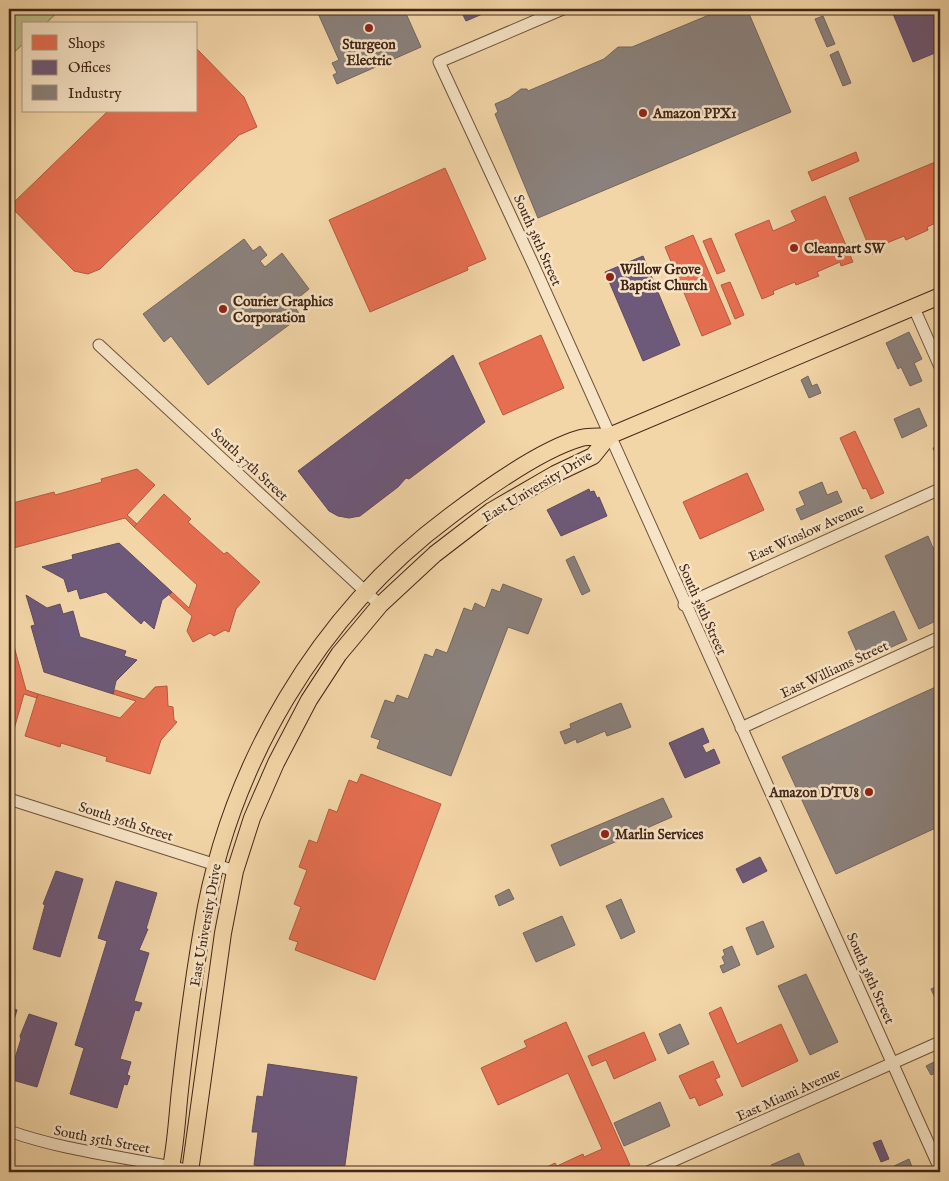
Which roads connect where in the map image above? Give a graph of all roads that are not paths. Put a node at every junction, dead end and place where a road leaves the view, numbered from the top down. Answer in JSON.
{"nodes":[{"id":1,"x":563,"y":9,"type":"edge"},
{"id":2,"x":940,"y":296,"type":"edge"},
{"id":3,"x":914,"y":308,"type":"junction"},
{"id":4,"x":100,"y":345,"type":"dead end"},
{"id":5,"x":940,"y":367,"type":"edge"},
{"id":6,"x":609,"y":436,"type":"junction"},
{"id":7,"x":940,"y":488,"type":"edge"},
{"id":8,"x":364,"y":591,"type":"junction"},
{"id":9,"x":380,"y":605,"type":"junction"},
{"id":10,"x":684,"y":605,"type":"junction"},
{"id":11,"x":940,"y":637,"type":"edge"},
{"id":12,"x":741,"y":728,"type":"junction"},
{"id":13,"x":9,"y":800,"type":"edge"},
{"id":14,"x":214,"y":864,"type":"junction"},
{"id":15,"x":235,"y":871,"type":"junction"},
{"id":16,"x":940,"y":1042,"type":"edge"},
{"id":17,"x":892,"y":1064,"type":"junction"},
{"id":18,"x":9,"y":1131,"type":"edge"},
{"id":19,"x":940,"y":1169,"type":"edge"},
{"id":20,"x":171,"y":1170,"type":"edge"},
{"id":21,"x":190,"y":1172,"type":"edge"},
{"id":22,"x":648,"y":1172,"type":"edge"}],
"edges":[{"from":1,"to":6,"type":"street","name":"South 38th Street"},
{"from":2,"to":3,"type":"main road","name":"East University Drive"},
{"from":3,"to":5,"type":"street"},
{"from":3,"to":6,"type":"main road","name":"East University Drive"},
{"from":4,"to":8,"type":"street","name":"South 37th Street"},
{"from":6,"to":8,"type":"main road","name":"East University Drive"},
{"from":6,"to":9,"type":"main road","name":"East University Drive"},
{"from":6,"to":10,"type":"street","name":"South 38th Street"},
{"from":7,"to":10,"type":"street","name":"East Winslow Avenue"},
{"from":8,"to":9,"type":"street","name":"South 37th Street"},
{"from":8,"to":14,"type":"main road","name":"East University Drive"},
{"from":9,"to":15,"type":"main road","name":"East University Drive"},
{"from":10,"to":12,"type":"street","name":"South 38th Street"},
{"from":11,"to":12,"type":"street","name":"East Williams Street"},
{"from":12,"to":17,"type":"street","name":"South 38th Street"},
{"from":13,"to":14,"type":"street","name":"South 36th Street"},
{"from":14,"to":15,"type":"street","name":"South 36th Street"},
{"from":14,"to":20,"type":"main road","name":"East University Drive"},
{"from":15,"to":21,"type":"main road","name":"East University Drive"},
{"from":16,"to":17,"type":"street","name":"East Miami Avenue"},
{"from":17,"to":19,"type":"street","name":"South 38th Street"},
{"from":17,"to":22,"type":"street","name":"East Miami Avenue"},
{"from":18,"to":20,"type":"street","name":"South 35th Street"},
{"from":20,"to":21,"type":"street","name":"South 35th Street"}]}
